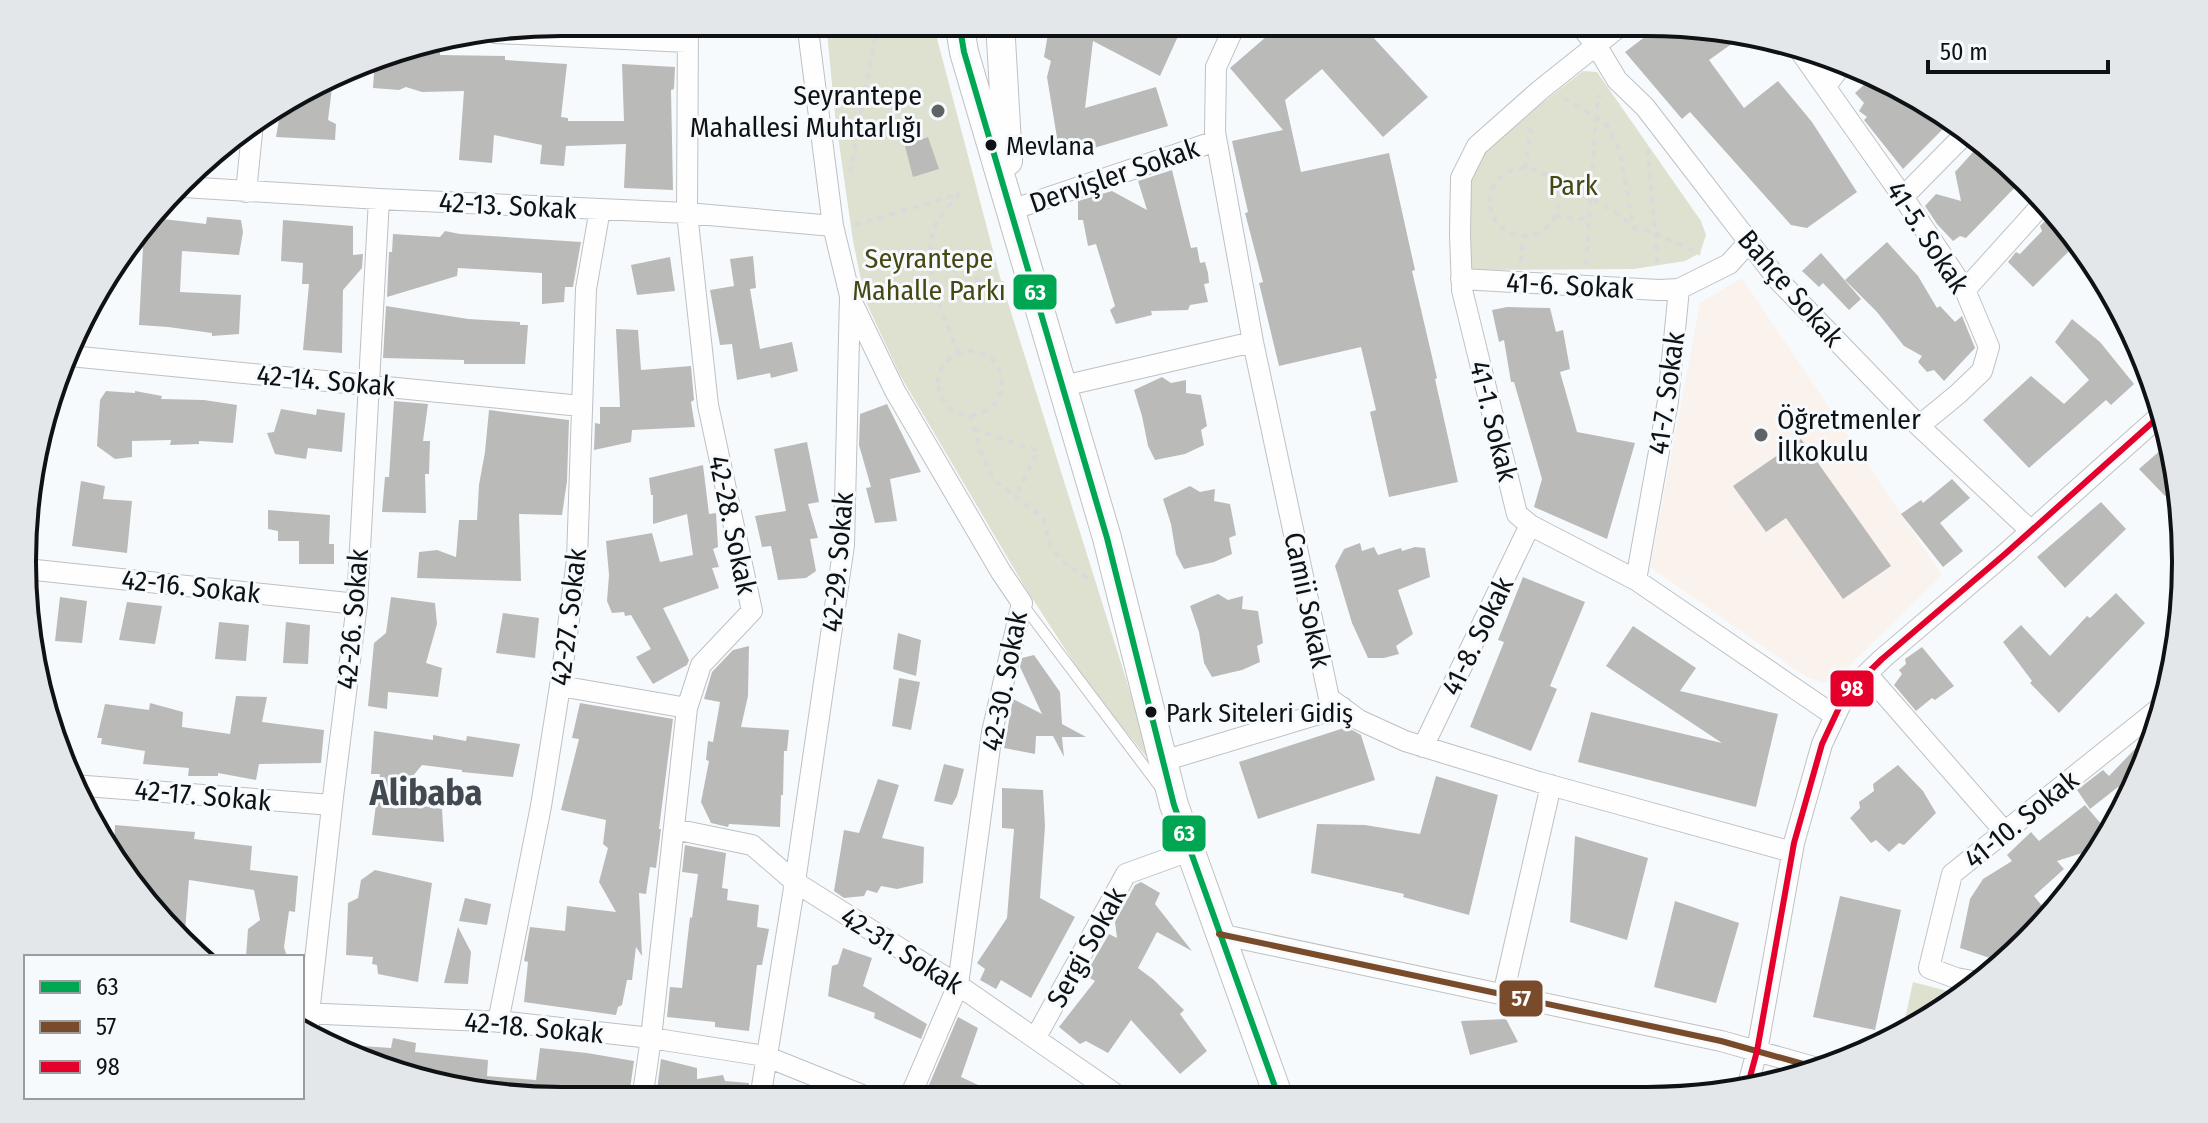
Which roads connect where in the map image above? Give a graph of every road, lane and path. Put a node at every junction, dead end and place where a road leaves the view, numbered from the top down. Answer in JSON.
{"nodes":[{"id":1,"x":687,"y":36,"type":"edge"},
{"id":2,"x":809,"y":36,"type":"edge"},
{"id":3,"x":875,"y":36,"type":"edge"},
{"id":4,"x":961,"y":36,"type":"edge"},
{"id":5,"x":1001,"y":36,"type":"edge"},
{"id":6,"x":1230,"y":36,"type":"edge"},
{"id":7,"x":1589,"y":36,"type":"edge"},
{"id":8,"x":1607,"y":36,"type":"edge"},
{"id":9,"x":1596,"y":45,"type":"junction"},
{"id":10,"x":1808,"y":62,"type":"edge"},
{"id":11,"x":1837,"y":72,"type":"edge"},
{"id":12,"x":1617,"y":80,"type":"junction"},
{"id":13,"x":1826,"y":86,"type":"junction"},
{"id":14,"x":1537,"y":94,"type":"junction"},
{"id":15,"x":1645,"y":107,"type":"junction"},
{"id":16,"x":1596,"y":117,"type":"junction"},
{"id":17,"x":251,"y":138,"type":"edge"},
{"id":18,"x":1959,"y":140,"type":"edge"},
{"id":19,"x":1216,"y":141,"type":"junction"},
{"id":20,"x":1525,"y":169,"type":"junction"},
{"id":21,"x":1542,"y":173,"type":"junction"},
{"id":22,"x":849,"y":183,"type":"dead end"},
{"id":23,"x":192,"y":188,"type":"edge"},
{"id":24,"x":246,"y":192,"type":"junction"},
{"id":25,"x":1903,"y":197,"type":"junction"},
{"id":26,"x":379,"y":199,"type":"junction"},
{"id":27,"x":1592,"y":199,"type":"junction"},
{"id":28,"x":600,"y":209,"type":"junction"},
{"id":29,"x":1011,"y":210,"type":"junction"},
{"id":30,"x":2037,"y":210,"type":"edge"},
{"id":31,"x":687,"y":213,"type":"junction"},
{"id":32,"x":1555,"y":216,"type":"junction"},
{"id":33,"x":1590,"y":218,"type":"junction"},
{"id":34,"x":842,"y":226,"type":"junction"},
{"id":35,"x":1633,"y":228,"type":"junction"},
{"id":36,"x":1655,"y":233,"type":"junction"},
{"id":37,"x":1749,"y":242,"type":"junction"},
{"id":38,"x":930,"y":261,"type":"junction"},
{"id":39,"x":1729,"y":264,"type":"junction"},
{"id":40,"x":1461,"y":279,"type":"junction"},
{"id":41,"x":1586,"y":287,"type":"junction"},
{"id":42,"x":1034,"y":288,"type":"junction"},
{"id":43,"x":1669,"y":290,"type":"junction"},
{"id":44,"x":1965,"y":290,"type":"junction"},
{"id":45,"x":850,"y":296,"type":"junction"},
{"id":46,"x":1253,"y":342,"type":"junction"},
{"id":47,"x":958,"y":353,"type":"junction"},
{"id":48,"x":77,"y":357,"type":"edge"},
{"id":49,"x":367,"y":384,"type":"junction"},
{"id":50,"x":1063,"y":386,"type":"junction"},
{"id":51,"x":581,"y":406,"type":"junction"},
{"id":52,"x":970,"y":415,"type":"junction"},
{"id":53,"x":2153,"y":422,"type":"edge"},
{"id":54,"x":1919,"y":426,"type":"junction"},
{"id":55,"x":974,"y":429,"type":"junction"},
{"id":56,"x":1016,"y":497,"type":"junction"},
{"id":57,"x":1530,"y":525,"type":"junction"},
{"id":58,"x":2031,"y":531,"type":"junction"},
{"id":59,"x":36,"y":570,"type":"edge"},
{"id":60,"x":1636,"y":580,"type":"junction"},
{"id":61,"x":1022,"y":603,"type":"junction"},
{"id":62,"x":1123,"y":603,"type":"junction"},
{"id":63,"x":357,"y":604,"type":"junction"},
{"id":64,"x":1867,"y":674,"type":"junction"},
{"id":65,"x":560,"y":686,"type":"junction"},
{"id":66,"x":1342,"y":707,"type":"junction"},
{"id":67,"x":687,"y":708,"type":"junction"},
{"id":68,"x":1835,"y":716,"type":"junction"},
{"id":69,"x":2148,"y":717,"type":"edge"},
{"id":70,"x":1423,"y":747,"type":"junction"},
{"id":71,"x":1163,"y":761,"type":"junction"},
{"id":72,"x":1551,"y":785,"type":"junction"},
{"id":73,"x":86,"y":786,"type":"edge"},
{"id":74,"x":332,"y":805,"type":"junction"},
{"id":75,"x":1174,"y":805,"type":"junction"},
{"id":76,"x":674,"y":829,"type":"junction"},
{"id":77,"x":2005,"y":832,"type":"junction"},
{"id":78,"x":1189,"y":851,"type":"junction"},
{"id":79,"x":1792,"y":852,"type":"junction"},
{"id":80,"x":795,"y":882,"type":"junction"},
{"id":81,"x":1219,"y":934,"type":"junction"},
{"id":82,"x":1964,"y":979,"type":"edge"},
{"id":83,"x":958,"y":985,"type":"junction"},
{"id":84,"x":1503,"y":995,"type":"junction"},
{"id":85,"x":306,"y":1013,"type":"edge"},
{"id":86,"x":498,"y":1022,"type":"junction"},
{"id":87,"x":1036,"y":1037,"type":"junction"},
{"id":88,"x":651,"y":1038,"type":"junction"},
{"id":89,"x":1757,"y":1051,"type":"junction"},
{"id":90,"x":765,"y":1056,"type":"junction"},
{"id":91,"x":1801,"y":1063,"type":"edge"},
{"id":92,"x":1750,"y":1077,"type":"edge"},
{"id":93,"x":644,"y":1087,"type":"edge"},
{"id":94,"x":761,"y":1087,"type":"edge"},
{"id":95,"x":842,"y":1087,"type":"edge"},
{"id":96,"x":914,"y":1087,"type":"edge"},
{"id":97,"x":1106,"y":1087,"type":"edge"},
{"id":98,"x":1275,"y":1087,"type":"edge"}],
"edges":[{"from":1,"to":31,"type":"street","name":"42-28. Sokak"},
{"from":2,"to":34,"type":"street","name":"42-29. Sokak"},
{"from":3,"to":22,"type":"path"},
{"from":4,"to":29,"type":"street"},
{"from":5,"to":29,"type":"street"},
{"from":6,"to":19,"type":"street","name":"Camii Sokak"},
{"from":7,"to":9,"type":"street","name":"Bahçe Sokak"},
{"from":8,"to":9,"type":"street","name":"41-1. Sokak"},
{"from":9,"to":12,"type":"street","name":"Bahçe Sokak"},
{"from":9,"to":14,"type":"street","name":"41-1. Sokak"},
{"from":10,"to":13,"type":"street","name":"41-5. Sokak"},
{"from":11,"to":13,"type":"street"},
{"from":12,"to":15,"type":"street","name":"Bahçe Sokak"},
{"from":12,"to":16,"type":"path"},
{"from":13,"to":25,"type":"street","name":"41-5. Sokak"},
{"from":14,"to":16,"type":"path"},
{"from":14,"to":20,"type":"path"},
{"from":14,"to":40,"type":"street","name":"41-1. Sokak"},
{"from":15,"to":36,"type":"path"},
{"from":15,"to":37,"type":"street","name":"Bahçe Sokak"},
{"from":16,"to":27,"type":"path"},
{"from":16,"to":35,"type":"path"},
{"from":17,"to":24,"type":"street"},
{"from":18,"to":25,"type":"street"},
{"from":19,"to":29,"type":"street","name":"Dervişler Sokak"},
{"from":19,"to":46,"type":"street","name":"Camii Sokak"},
{"from":20,"to":21,"type":"path"},
{"from":20,"to":32,"type":"path"},
{"from":21,"to":27,"type":"path"},
{"from":21,"to":32,"type":"path"},
{"from":23,"to":24,"type":"street","name":"42-13. Sokak"},
{"from":24,"to":26,"type":"street","name":"42-13. Sokak"},
{"from":25,"to":44,"type":"street","name":"41-5. Sokak"},
{"from":26,"to":28,"type":"street","name":"42-13. Sokak"},
{"from":26,"to":49,"type":"street","name":"42-26. Sokak"},
{"from":27,"to":33,"type":"path"},
{"from":27,"to":35,"type":"path"},
{"from":28,"to":31,"type":"street","name":"42-13. Sokak"},
{"from":28,"to":51,"type":"street","name":"42-27. Sokak"},
{"from":29,"to":42,"type":"street"},
{"from":30,"to":44,"type":"street"},
{"from":31,"to":34,"type":"street","name":"42-13. Sokak"},
{"from":31,"to":67,"type":"street","name":"42-28. Sokak"},
{"from":32,"to":33,"type":"path"},
{"from":33,"to":41,"type":"path"},
{"from":34,"to":38,"type":"path"},
{"from":34,"to":45,"type":"street","name":"42-29. Sokak"},
{"from":35,"to":36,"type":"path"},
{"from":36,"to":39,"type":"path"},
{"from":36,"to":43,"type":"path"},
{"from":37,"to":39,"type":"street"},
{"from":37,"to":54,"type":"street","name":"Bahçe Sokak"},
{"from":38,"to":42,"type":"path"},
{"from":38,"to":47,"type":"path"},
{"from":39,"to":43,"type":"street"},
{"from":40,"to":41,"type":"street","name":"41-6. Sokak"},
{"from":40,"to":57,"type":"street","name":"41-1. Sokak"},
{"from":41,"to":43,"type":"street","name":"41-6. Sokak"},
{"from":42,"to":50,"type":"street"},
{"from":43,"to":60,"type":"street","name":"41-7. Sokak"},
{"from":44,"to":54,"type":"street","name":"41-5. Sokak"},
{"from":45,"to":61,"type":"street","name":"42-30. Sokak"},
{"from":45,"to":80,"type":"street","name":"42-29. Sokak"},
{"from":46,"to":50,"type":"street"},
{"from":46,"to":66,"type":"street","name":"Camii Sokak"},
{"from":47,"to":52,"type":"path"},
{"from":47,"to":52,"type":"path"},
{"from":48,"to":49,"type":"street","name":"42-14. Sokak"},
{"from":49,"to":51,"type":"street","name":"42-14. Sokak"},
{"from":49,"to":63,"type":"street","name":"42-26. Sokak"},
{"from":50,"to":62,"type":"street"},
{"from":51,"to":65,"type":"street","name":"42-27. Sokak"},
{"from":52,"to":55,"type":"path"},
{"from":53,"to":58,"type":"street"},
{"from":54,"to":58,"type":"street","name":"Bahçe Sokak"},
{"from":55,"to":56,"type":"path"},
{"from":55,"to":56,"type":"path"},
{"from":56,"to":62,"type":"path"},
{"from":57,"to":60,"type":"street"},
{"from":57,"to":70,"type":"street","name":"41-8. Sokak"},
{"from":58,"to":64,"type":"street"},
{"from":59,"to":63,"type":"street","name":"42-16. Sokak"},
{"from":60,"to":68,"type":"street"},
{"from":61,"to":75,"type":"lane"},
{"from":61,"to":83,"type":"street","name":"42-30. Sokak"},
{"from":62,"to":71,"type":"street"},
{"from":63,"to":74,"type":"street","name":"42-26. Sokak"},
{"from":64,"to":68,"type":"street"},
{"from":64,"to":77,"type":"street"},
{"from":65,"to":67,"type":"street"},
{"from":65,"to":86,"type":"street","name":"42-27. Sokak"},
{"from":66,"to":70,"type":"street","name":"Camii Sokak"},
{"from":66,"to":71,"type":"street"},
{"from":67,"to":76,"type":"street","name":"42-28. Sokak"},
{"from":68,"to":79,"type":"street"},
{"from":69,"to":77,"type":"street","name":"41-10. Sokak"},
{"from":70,"to":72,"type":"street","name":"Camii Sokak"},
{"from":71,"to":75,"type":"street"},
{"from":72,"to":79,"type":"street","name":"Camii Sokak"},
{"from":72,"to":84,"type":"street"},
{"from":73,"to":74,"type":"street","name":"42-17. Sokak"},
{"from":74,"to":85,"type":"street","name":"42-26. Sokak"},
{"from":75,"to":78,"type":"street"},
{"from":76,"to":80,"type":"street","name":"42-31. Sokak"},
{"from":76,"to":88,"type":"street","name":"42-28. Sokak"},
{"from":77,"to":82,"type":"street","name":"41-10. Sokak"},
{"from":78,"to":81,"type":"street"},
{"from":78,"to":87,"type":"street","name":"Sergi Sokak"},
{"from":79,"to":89,"type":"street"},
{"from":80,"to":83,"type":"street","name":"42-31. Sokak"},
{"from":80,"to":90,"type":"street","name":"42-29. Sokak"},
{"from":81,"to":84,"type":"street"},
{"from":81,"to":98,"type":"street"},
{"from":83,"to":87,"type":"street","name":"42-31. Sokak"},
{"from":83,"to":96,"type":"street","name":"42-30. Sokak"},
{"from":84,"to":89,"type":"street"},
{"from":85,"to":86,"type":"street","name":"42-18. Sokak"},
{"from":86,"to":88,"type":"street","name":"42-18. Sokak"},
{"from":87,"to":97,"type":"street","name":"42-31. Sokak"},
{"from":88,"to":90,"type":"street","name":"42-18. Sokak"},
{"from":88,"to":93,"type":"street","name":"42-28. Sokak"},
{"from":89,"to":91,"type":"street"},
{"from":89,"to":92,"type":"street"},
{"from":90,"to":94,"type":"street","name":"42-29. Sokak"},
{"from":90,"to":95,"type":"street","name":"42-18. Sokak"}]}
